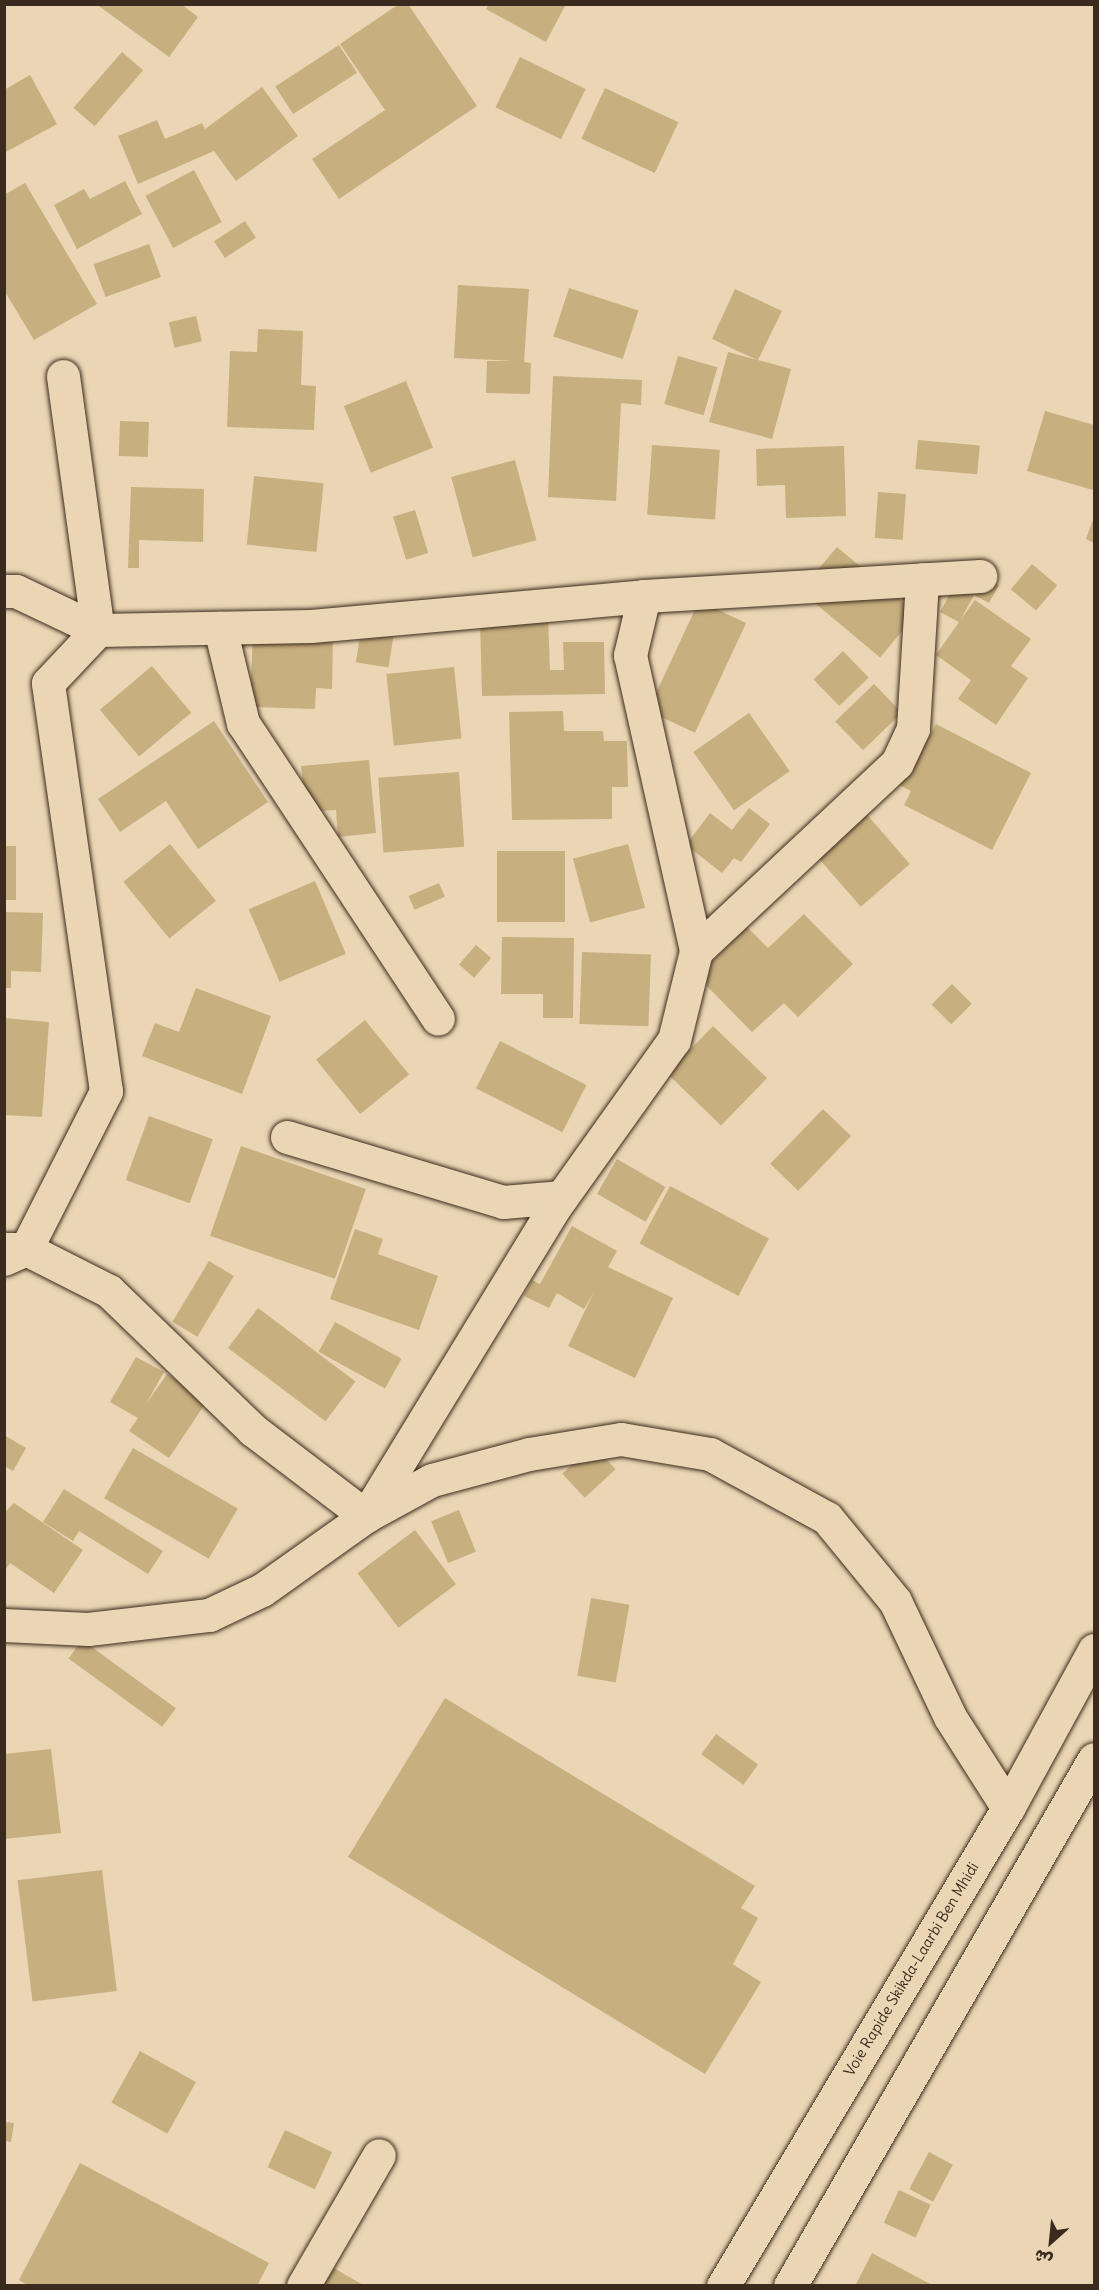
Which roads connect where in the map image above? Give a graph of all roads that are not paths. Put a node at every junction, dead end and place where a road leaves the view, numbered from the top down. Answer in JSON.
{"nodes":[{"id":1,"x":63,"y":376,"type":"dead end"},
{"id":2,"x":980,"y":576,"type":"dead end"},
{"id":3,"x":922,"y":579,"type":"junction"},
{"id":4,"x":4,"y":591,"type":"edge"},
{"id":5,"x":644,"y":596,"type":"junction"},
{"id":6,"x":219,"y":628,"type":"junction"},
{"id":7,"x":98,"y":630,"type":"junction"},
{"id":8,"x":696,"y":951,"type":"junction"},
{"id":9,"x":438,"y":1019,"type":"dead end"},
{"id":10,"x":288,"y":1137,"type":"dead end"},
{"id":11,"x":562,"y":1197,"type":"junction"},
{"id":12,"x":12,"y":1252,"type":"edge"},
{"id":13,"x":366,"y":1516,"type":"junction"},
{"id":14,"x":4,"y":1625,"type":"edge"},
{"id":15,"x":1095,"y":1650,"type":"edge"},
{"id":16,"x":1095,"y":1759,"type":"edge"},
{"id":17,"x":1008,"y":1808,"type":"junction"},
{"id":18,"x":379,"y":2155,"type":"dead end"},
{"id":19,"x":303,"y":2286,"type":"edge"},
{"id":20,"x":723,"y":2286,"type":"edge"},
{"id":21,"x":790,"y":2286,"type":"edge"}],
"edges":[{"from":1,"to":7,"type":"main road"},
{"from":2,"to":3,"type":"main road"},
{"from":3,"to":5,"type":"main road"},
{"from":3,"to":8,"type":"main road"},
{"from":4,"to":7,"type":"main road"},
{"from":5,"to":6,"type":"main road"},
{"from":5,"to":8,"type":"main road"},
{"from":6,"to":7,"type":"main road"},
{"from":6,"to":9,"type":"main road"},
{"from":7,"to":12,"type":"main road"},
{"from":8,"to":11,"type":"main road"},
{"from":10,"to":11,"type":"main road"},
{"from":11,"to":13,"type":"main road"},
{"from":12,"to":13,"type":"main road"},
{"from":13,"to":14,"type":"main road"},
{"from":13,"to":17,"type":"main road"},
{"from":15,"to":17,"type":"main road","name":"Voie Rapide Skikda-Laarbi Ben Mhidi"},
{"from":16,"to":21,"type":"main road"},
{"from":17,"to":20,"type":"main road","name":"Voie Rapide Skikda-Laarbi Ben Mhidi"},
{"from":18,"to":19,"type":"main road"}]}
